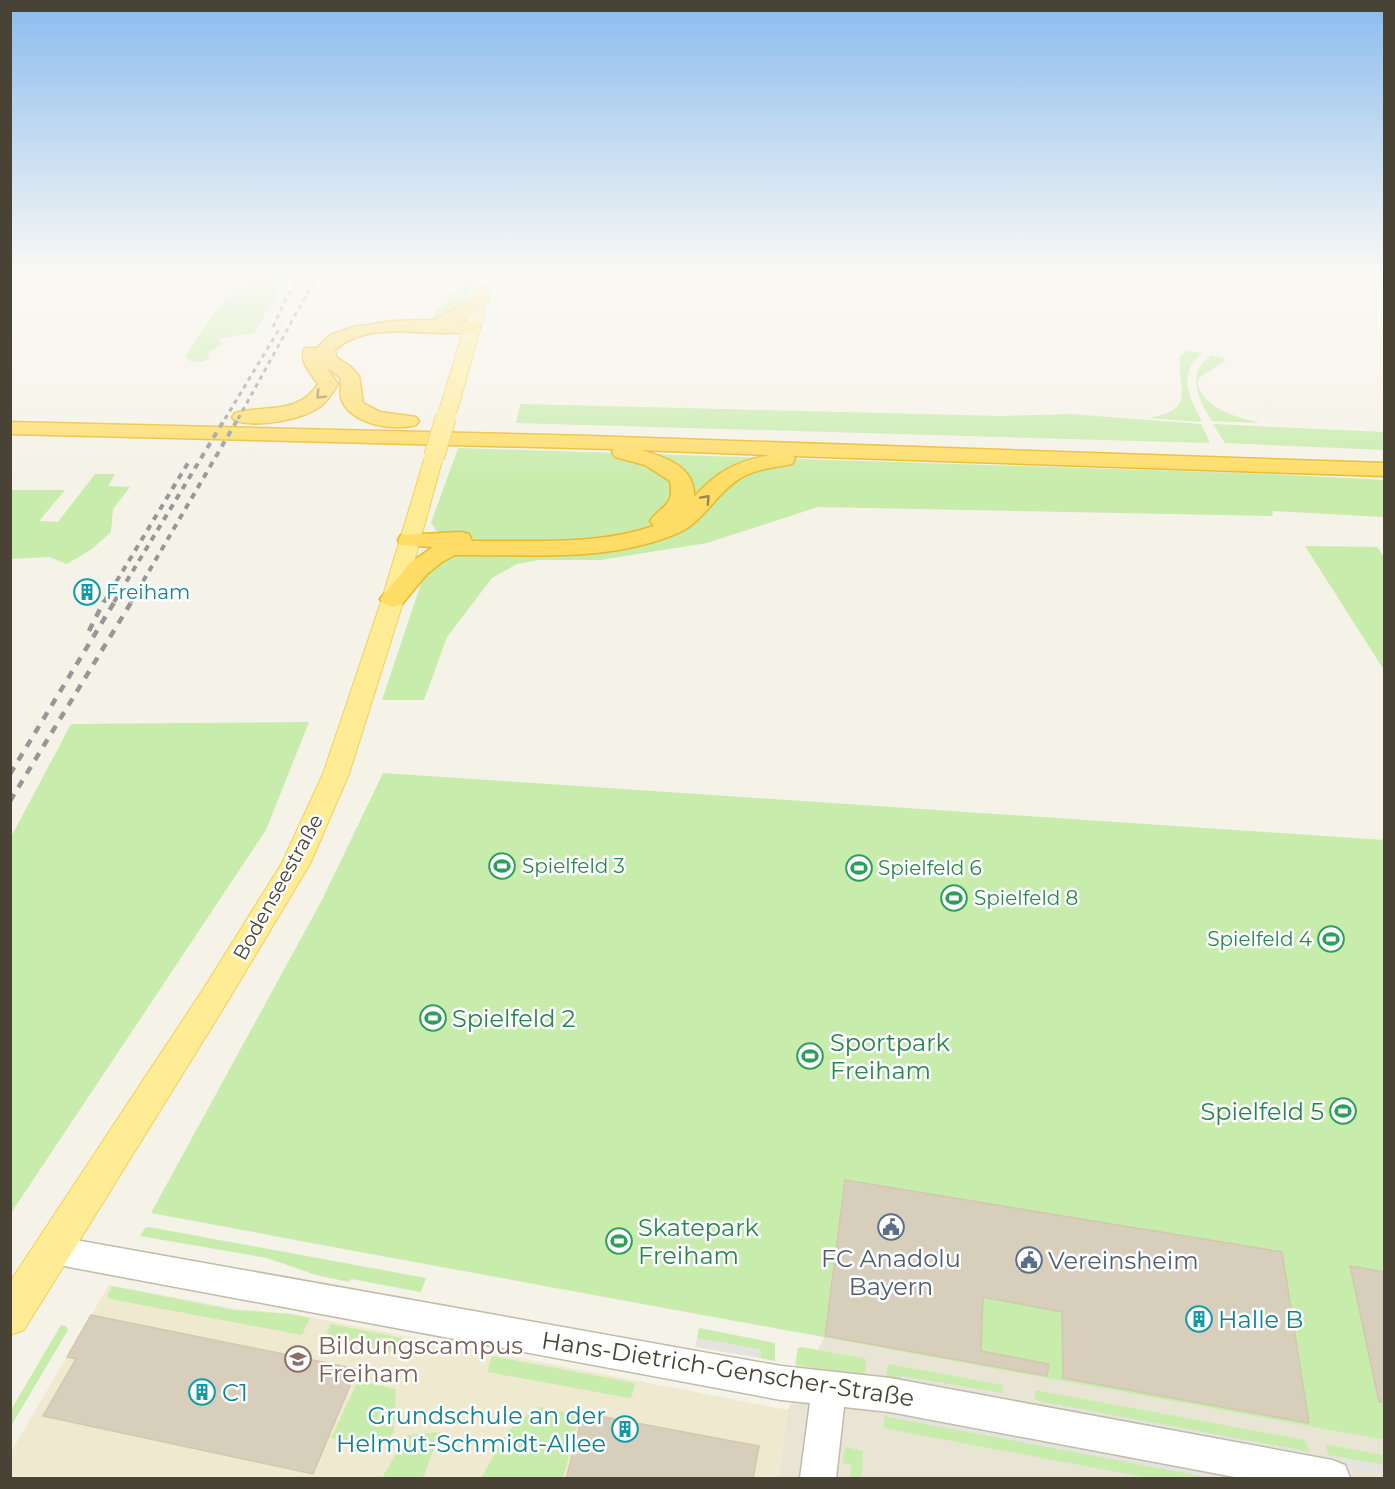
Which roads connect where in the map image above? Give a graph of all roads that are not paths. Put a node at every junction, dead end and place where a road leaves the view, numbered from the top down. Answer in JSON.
{"nodes":[{"id":1,"x":319,"y":341,"type":"edge"},
{"id":2,"x":334,"y":341,"type":"edge"},
{"id":3,"x":468,"y":341,"type":"edge"},
{"id":4,"x":10,"y":418,"type":"edge"},
{"id":5,"x":143,"y":422,"type":"junction"},
{"id":6,"x":10,"y":428,"type":"edge"},
{"id":7,"x":547,"y":432,"type":"junction"},
{"id":8,"x":516,"y":440,"type":"junction"},
{"id":9,"x":889,"y":451,"type":"junction"},
{"id":10,"x":1384,"y":461,"type":"edge"},
{"id":11,"x":1306,"y":466,"type":"junction"},
{"id":12,"x":1384,"y":470,"type":"edge"},
{"id":13,"x":1384,"y":476,"type":"edge"},
{"id":14,"x":493,"y":543,"type":"junction"},
{"id":15,"x":408,"y":544,"type":"junction"},
{"id":16,"x":455,"y":545,"type":"junction"},
{"id":17,"x":393,"y":599,"type":"junction"},
{"id":18,"x":53,"y":1250,"type":"junction"},
{"id":19,"x":10,"y":1317,"type":"edge"},
{"id":20,"x":829,"y":1389,"type":"junction"},
{"id":21,"x":818,"y":1479,"type":"edge"},
{"id":22,"x":1332,"y":1479,"type":"edge"}],
"edges":[{"from":1,"to":5,"type":"highway","one_way":true},
{"from":2,"to":7,"type":"highway"},
{"from":3,"to":15,"type":"main road","name":"Bodenseestraße","bridge":true},
{"from":4,"to":5,"type":"highway"},
{"from":5,"to":7,"type":"highway"},
{"from":6,"to":8,"type":"highway"},
{"from":7,"to":10,"type":"highway"},
{"from":8,"to":9,"type":"highway"},
{"from":8,"to":14,"type":"highway"},
{"from":9,"to":11,"type":"highway"},
{"from":14,"to":9,"type":"highway","one_way":true},
{"from":11,"to":12,"type":"highway"},
{"from":11,"to":13,"type":"highway"},
{"from":14,"to":16,"type":"highway"},
{"from":15,"to":16,"type":"highway"},
{"from":15,"to":17,"type":"main road","name":"Bodenseestraße"},
{"from":16,"to":17,"type":"highway"},
{"from":17,"to":18,"type":"main road","name":"Bodenseestraße"},
{"from":18,"to":19,"type":"main road","name":"Bodenseestraße"},
{"from":18,"to":20,"type":"street","name":"Hans-Dietrich-Genscher-Straße"},
{"from":20,"to":21,"type":"street"},
{"from":20,"to":22,"type":"street","name":"Hans-Dietrich-Genscher-Straße"}]}
